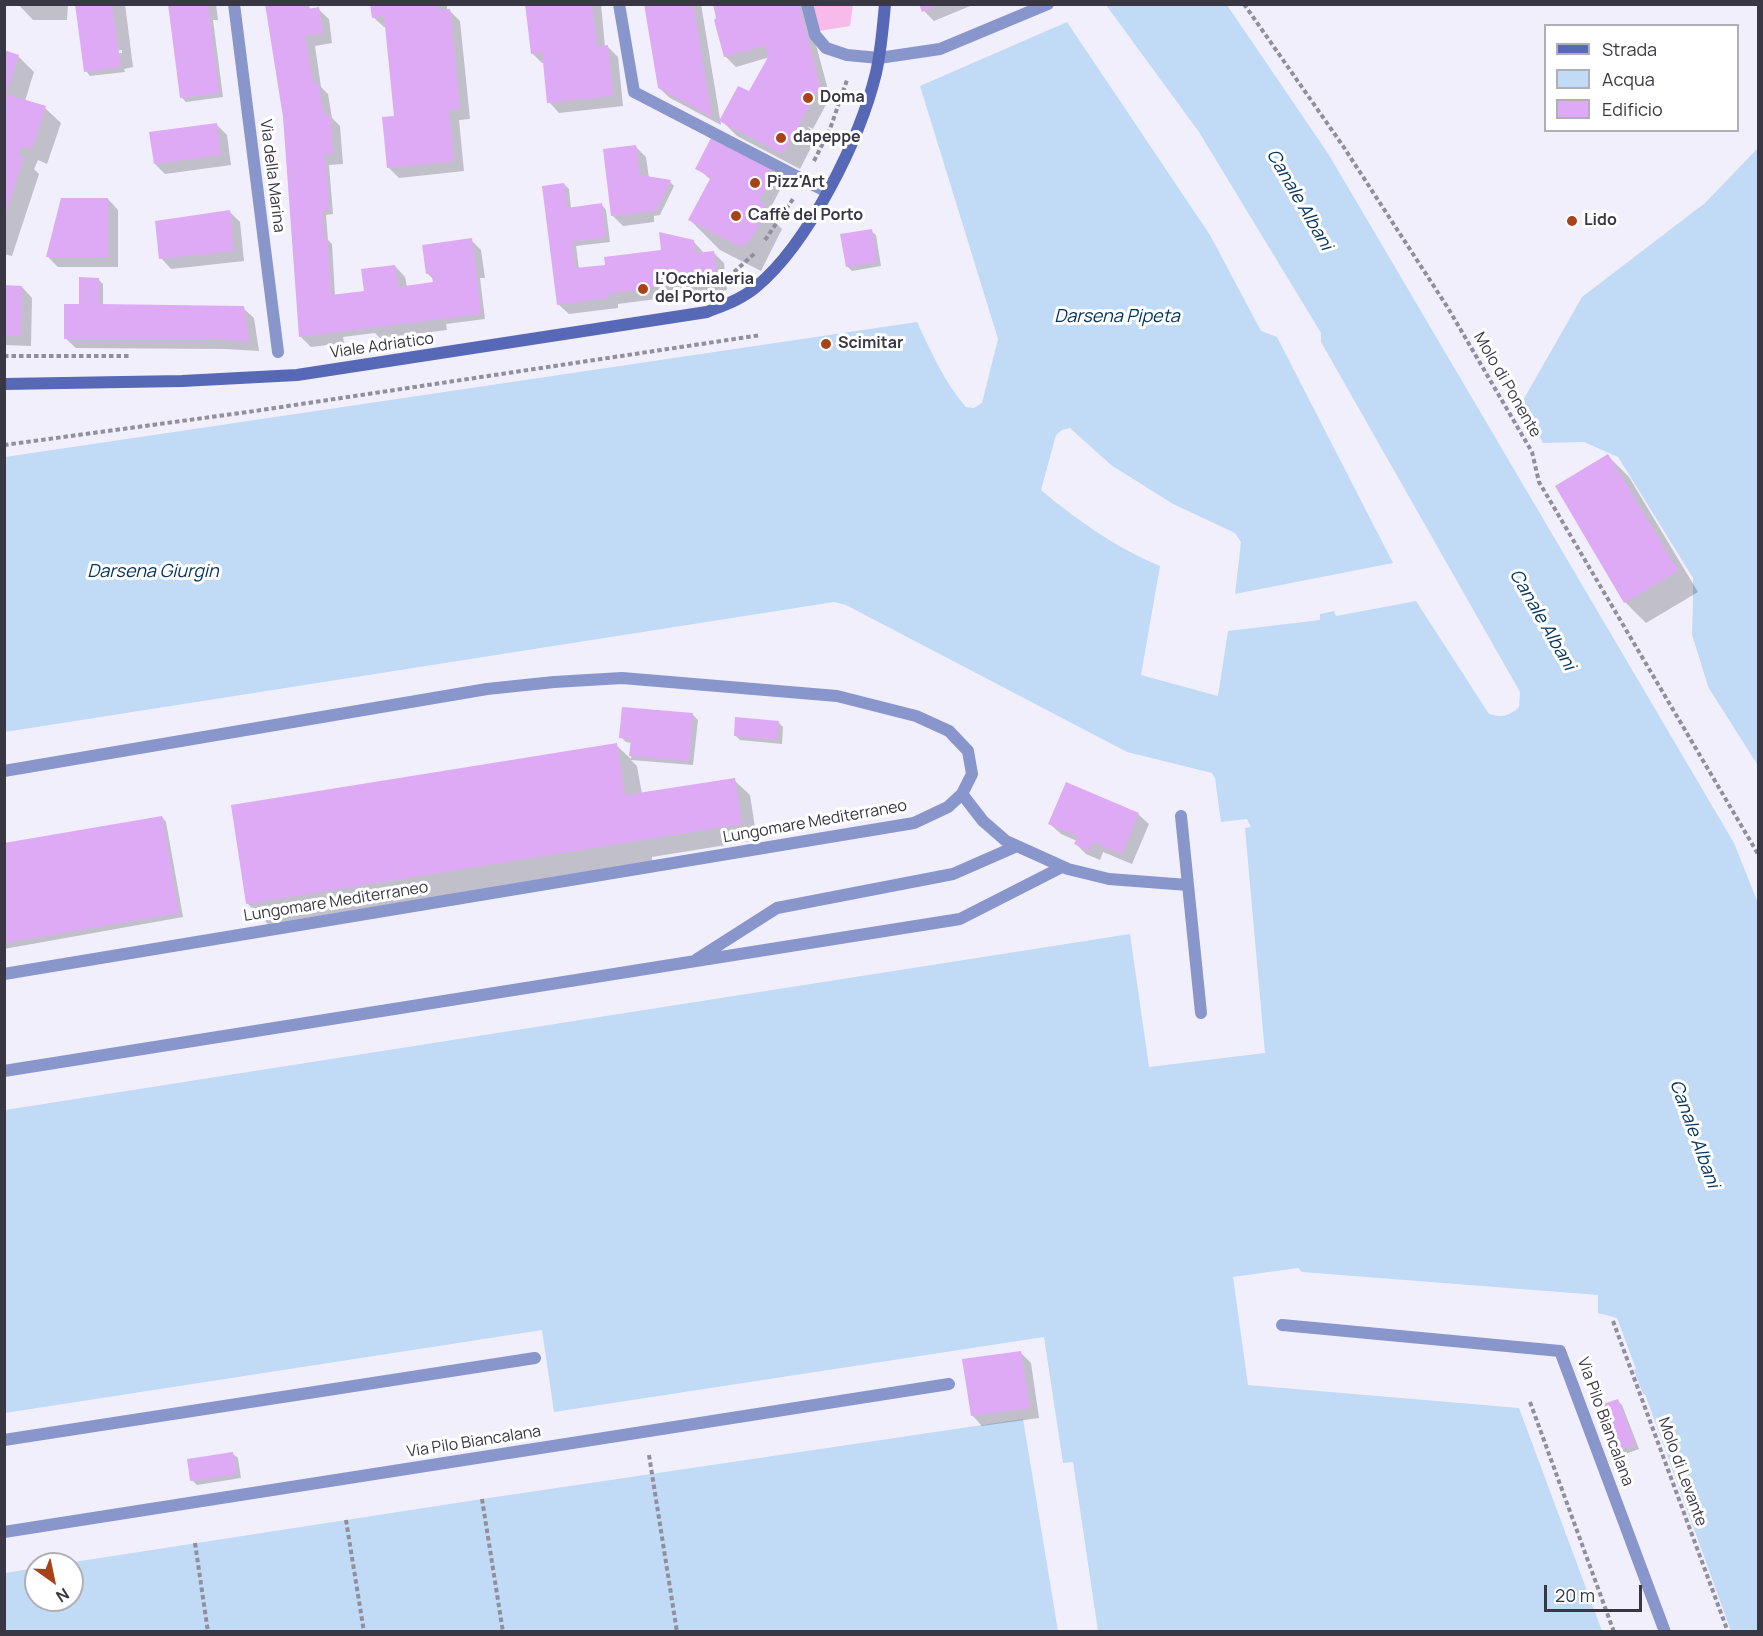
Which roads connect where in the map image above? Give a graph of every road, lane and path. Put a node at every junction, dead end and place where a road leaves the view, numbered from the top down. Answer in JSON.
{"nodes":[{"id":1,"x":234,"y":4,"type":"edge"},
{"id":2,"x":619,"y":4,"type":"edge"},
{"id":3,"x":807,"y":4,"type":"edge"},
{"id":4,"x":885,"y":4,"type":"edge"},
{"id":5,"x":1048,"y":4,"type":"edge"},
{"id":6,"x":1244,"y":4,"type":"edge"},
{"id":7,"x":853,"y":56,"type":"junction"},
{"id":8,"x":879,"y":58,"type":"junction"},
{"id":9,"x":804,"y":180,"type":"junction"},
{"id":10,"x":827,"y":192,"type":"junction"},
{"id":11,"x":729,"y":276,"type":"dead end"},
{"id":12,"x":761,"y":335,"type":"dead end"},
{"id":13,"x":278,"y":352,"type":"dead end"},
{"id":14,"x":4,"y":356,"type":"edge"},
{"id":15,"x":141,"y":356,"type":"dead end"},
{"id":16,"x":4,"y":384,"type":"edge"},
{"id":17,"x":4,"y":445,"type":"edge"},
{"id":18,"x":4,"y":771,"type":"edge"},
{"id":19,"x":962,"y":794,"type":"junction"},
{"id":20,"x":1180,"y":816,"type":"dead end"},
{"id":21,"x":1017,"y":846,"type":"junction"},
{"id":22,"x":1758,"y":854,"type":"edge"},
{"id":23,"x":1062,"y":867,"type":"junction"},
{"id":24,"x":1188,"y":885,"type":"junction"},
{"id":25,"x":694,"y":961,"type":"junction"},
{"id":26,"x":4,"y":974,"type":"edge"},
{"id":27,"x":1202,"y":1013,"type":"dead end"},
{"id":28,"x":4,"y":1071,"type":"edge"},
{"id":29,"x":1613,"y":1321,"type":"dead end"},
{"id":30,"x":1282,"y":1325,"type":"dead end"},
{"id":31,"x":535,"y":1358,"type":"dead end"},
{"id":32,"x":949,"y":1384,"type":"dead end"},
{"id":33,"x":1530,"y":1402,"type":"dead end"},
{"id":34,"x":4,"y":1440,"type":"edge"},
{"id":35,"x":649,"y":1455,"type":"dead end"},
{"id":36,"x":482,"y":1499,"type":"dead end"},
{"id":37,"x":346,"y":1520,"type":"dead end"},
{"id":38,"x":4,"y":1532,"type":"edge"},
{"id":39,"x":195,"y":1543,"type":"dead end"},
{"id":40,"x":208,"y":1632,"type":"edge"},
{"id":41,"x":364,"y":1632,"type":"edge"},
{"id":42,"x":503,"y":1632,"type":"edge"},
{"id":43,"x":677,"y":1632,"type":"edge"},
{"id":44,"x":1614,"y":1632,"type":"edge"},
{"id":45,"x":1665,"y":1632,"type":"edge"},
{"id":46,"x":1728,"y":1632,"type":"edge"}],
"edges":[{"from":1,"to":13,"type":"street","name":"Via della Marina"},
{"from":2,"to":9,"type":"street"},
{"from":3,"to":7,"type":"street"},
{"from":4,"to":8,"type":"street","name":"Viale Adriatico"},
{"from":5,"to":8,"type":"street"},
{"from":6,"to":22,"type":"path","name":"Molo di Ponente"},
{"from":7,"to":8,"type":"street"},
{"from":7,"to":9,"type":"path"},
{"from":8,"to":10,"type":"street","name":"Viale Adriatico"},
{"from":9,"to":10,"type":"street"},
{"from":9,"to":11,"type":"path"},
{"from":10,"to":16,"type":"street","name":"Viale Adriatico"},
{"from":12,"to":17,"type":"path"},
{"from":14,"to":15,"type":"path"},
{"from":18,"to":19,"type":"street"},
{"from":19,"to":21,"type":"street"},
{"from":19,"to":26,"type":"street","name":"Lungomare Mediterraneo"},
{"from":20,"to":24,"type":"street"},
{"from":21,"to":23,"type":"street"},
{"from":21,"to":25,"type":"street"},
{"from":23,"to":24,"type":"street"},
{"from":23,"to":25,"type":"street"},
{"from":24,"to":27,"type":"street"},
{"from":25,"to":28,"type":"street"},
{"from":29,"to":46,"type":"path","name":"Molo di Levante"},
{"from":30,"to":45,"type":"street","name":"Via Pilo Biancalana"},
{"from":31,"to":34,"type":"street"},
{"from":32,"to":38,"type":"street","name":"Via Pilo Biancalana"},
{"from":33,"to":44,"type":"path"},
{"from":35,"to":43,"type":"path"},
{"from":36,"to":42,"type":"path"},
{"from":37,"to":41,"type":"path"},
{"from":39,"to":40,"type":"path"}]}
